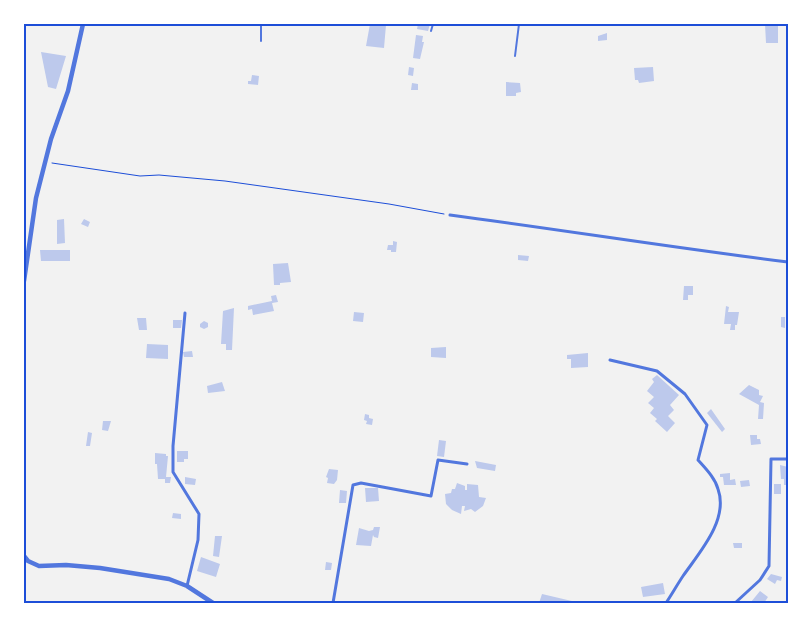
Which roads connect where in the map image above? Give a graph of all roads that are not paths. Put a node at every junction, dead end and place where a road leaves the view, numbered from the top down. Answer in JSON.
{"nodes":[{"id":1,"x":83,"y":24,"type":"edge"},
{"id":2,"x":262,"y":24,"type":"edge"},
{"id":3,"x":433,"y":24,"type":"edge"},
{"id":4,"x":520,"y":24,"type":"edge"},
{"id":5,"x":431,"y":31,"type":"dead end"},
{"id":6,"x":262,"y":41,"type":"dead end"},
{"id":7,"x":515,"y":56,"type":"dead end"},
{"id":8,"x":450,"y":215,"type":"road end"},
{"id":9,"x":788,"y":262,"type":"edge"},
{"id":10,"x":24,"y":281,"type":"edge"},
{"id":11,"x":185,"y":313,"type":"dead end"},
{"id":12,"x":610,"y":360,"type":"dead end"},
{"id":13,"x":788,"y":459,"type":"edge"},
{"id":14,"x":467,"y":464,"type":"dead end"},
{"id":15,"x":24,"y":556,"type":"edge"},
{"id":16,"x":186,"y":586,"type":"junction"},
{"id":17,"x":213,"y":603,"type":"edge"},
{"id":18,"x":333,"y":603,"type":"edge"},
{"id":19,"x":666,"y":603,"type":"edge"},
{"id":20,"x":735,"y":603,"type":"edge"}],
"edges":[{"from":1,"to":10,"type":"street"},
{"from":2,"to":6,"type":"lane"},
{"from":3,"to":5,"type":"lane"},
{"from":4,"to":7,"type":"lane"},
{"from":8,"to":9,"type":"street"},
{"from":11,"to":16,"type":"street"},
{"from":12,"to":19,"type":"street"},
{"from":13,"to":20,"type":"street"},
{"from":14,"to":18,"type":"street"},
{"from":15,"to":16,"type":"street"},
{"from":16,"to":17,"type":"street"}]}
